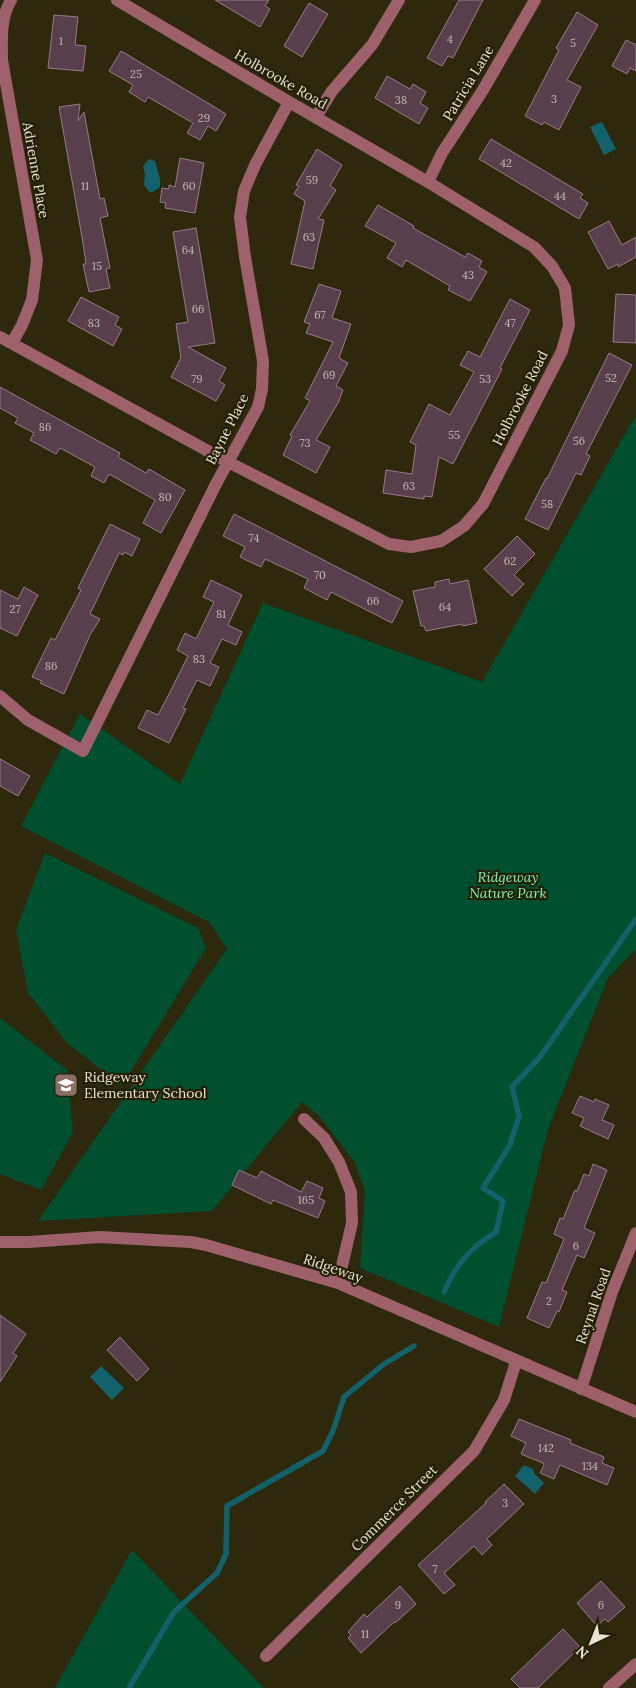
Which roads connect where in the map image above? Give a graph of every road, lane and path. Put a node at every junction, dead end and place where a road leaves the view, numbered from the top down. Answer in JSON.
{"nodes":[{"id":1,"x":11,"y":0,"type":"edge"},
{"id":2,"x":117,"y":0,"type":"edge"},
{"id":3,"x":399,"y":0,"type":"edge"},
{"id":4,"x":535,"y":0,"type":"edge"},
{"id":5,"x":289,"y":102,"type":"junction"},
{"id":6,"x":316,"y":117,"type":"junction"},
{"id":7,"x":428,"y":182,"type":"junction"},
{"id":8,"x":0,"y":337,"type":"edge"},
{"id":9,"x":12,"y":343,"type":"junction"},
{"id":10,"x":228,"y":462,"type":"junction"},
{"id":11,"x":0,"y":696,"type":"edge"},
{"id":12,"x":304,"y":1119,"type":"dead end"},
{"id":13,"x":636,"y":1233,"type":"edge"},
{"id":14,"x":0,"y":1242,"type":"edge"},
{"id":15,"x":338,"y":1283,"type":"junction"},
{"id":16,"x":516,"y":1362,"type":"junction"},
{"id":17,"x":581,"y":1389,"type":"junction"},
{"id":18,"x":636,"y":1412,"type":"edge"},
{"id":19,"x":266,"y":1656,"type":"dead end"},
{"id":20,"x":636,"y":1664,"type":"edge"},
{"id":21,"x":610,"y":1688,"type":"edge"}],
"edges":[{"from":1,"to":9,"type":"street","name":"Adrienne Place"},
{"from":2,"to":5,"type":"street","name":"Holbrooke Road"},
{"from":3,"to":6,"type":"street"},
{"from":4,"to":7,"type":"street","name":"Patricia Lane"},
{"from":5,"to":6,"type":"street","name":"Holbrooke Road"},
{"from":5,"to":10,"type":"street","name":"Bayne Place"},
{"from":6,"to":7,"type":"street","name":"Holbrooke Road"},
{"from":7,"to":10,"type":"street","name":"Holbrooke Road"},
{"from":8,"to":9,"type":"street","name":"Holbrooke Road"},
{"from":9,"to":10,"type":"street","name":"Holbrooke Road"},
{"from":10,"to":11,"type":"street","name":"Bayne Place"},
{"from":12,"to":15,"type":"street"},
{"from":13,"to":17,"type":"street","name":"Reynal Road"},
{"from":14,"to":15,"type":"street","name":"Ridgeway"},
{"from":15,"to":16,"type":"street","name":"Ridgeway"},
{"from":16,"to":17,"type":"street","name":"Ridgeway"},
{"from":16,"to":19,"type":"street","name":"Commerce Street"},
{"from":17,"to":18,"type":"street","name":"Ridgeway"},
{"from":20,"to":21,"type":"street"}]}
